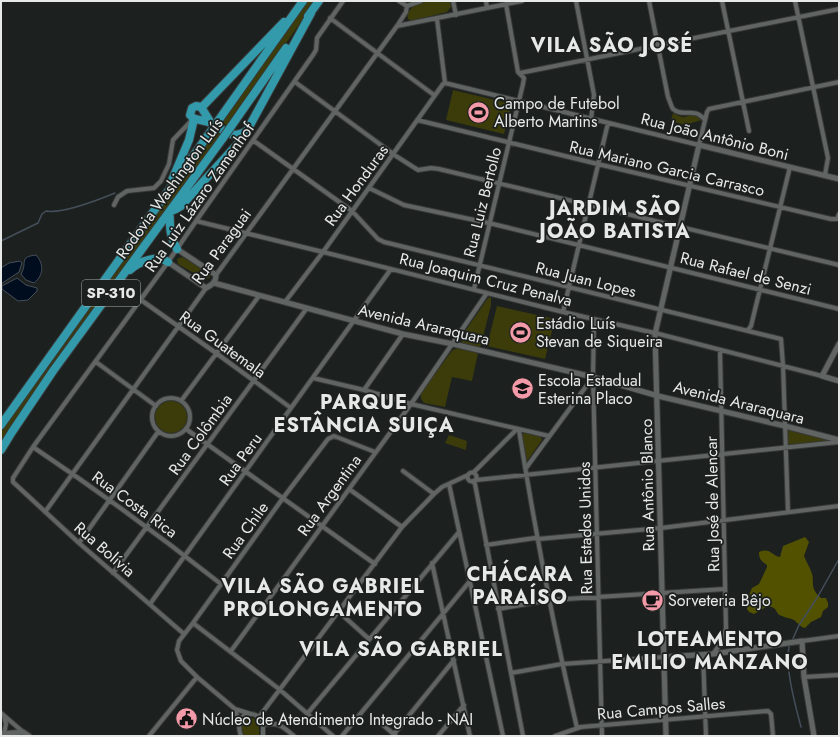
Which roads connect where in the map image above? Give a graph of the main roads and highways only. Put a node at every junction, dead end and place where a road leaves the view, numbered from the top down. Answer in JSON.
{"nodes":[{"id":1,"x":319,"y":1,"type":"edge"},
{"id":2,"x":303,"y":2,"type":"edge"},
{"id":3,"x":311,"y":13,"type":"junction"},
{"id":4,"x":202,"y":108,"type":"junction"},
{"id":5,"x":194,"y":119,"type":"junction"},
{"id":6,"x":215,"y":122,"type":"junction"},
{"id":7,"x":248,"y":130,"type":"junction"},
{"id":8,"x":231,"y":132,"type":"junction"},
{"id":9,"x":232,"y":149,"type":"junction"},
{"id":10,"x":169,"y":212,"type":"junction"},
{"id":11,"x":146,"y":220,"type":"junction"},
{"id":12,"x":177,"y":249,"type":"road end"},
{"id":13,"x":168,"y":262,"type":"road end"},
{"id":14,"x":116,"y":285,"type":"junction"},
{"id":15,"x":1,"y":425,"type":"edge"},
{"id":16,"x":12,"y":432,"type":"junction"},
{"id":17,"x":1,"y":450,"type":"edge"},
{"id":18,"x":1,"y":454,"type":"edge"}],
"edges":[{"from":1,"to":3,"type":"highway","name":"Rodovia Washington Luís","number":"SP-310"},
{"from":2,"to":4,"type":"highway"},
{"from":2,"to":6,"type":"highway","name":"Rodovia Washington Luís","number":"SP-310"},
{"from":3,"to":7,"type":"highway"},
{"from":3,"to":8,"type":"highway","name":"Rodovia Washington Luís","number":"SP-310"},
{"from":4,"to":5,"type":"highway"},
{"from":4,"to":6,"type":"highway"},
{"from":5,"to":6,"type":"highway"},
{"from":5,"to":11,"type":"highway"},
{"from":6,"to":8,"type":"highway"},
{"from":6,"to":11,"type":"highway","name":"Rodovia Washington Luís","number":"SP-310","bridge":true},
{"from":7,"to":8,"type":"highway"},
{"from":7,"to":9,"type":"highway"},
{"from":8,"to":9,"type":"highway"},
{"from":8,"to":10,"type":"highway","name":"Rodovia Washington Luís","number":"SP-310","bridge":true},
{"from":9,"to":10,"type":"highway"},
{"from":10,"to":12,"type":"highway"},
{"from":10,"to":14,"type":"highway","name":"Rodovia Washington Luís","number":"SP-310"},
{"from":11,"to":15,"type":"highway","name":"Rodovia Washington Luís","number":"SP-310"},
{"from":13,"to":14,"type":"highway"},
{"from":14,"to":16,"type":"highway","name":"Rodovia Washington Luís","number":"SP-310"},
{"from":16,"to":17,"type":"highway","name":"Rodovia Washington Luís","number":"SP-310"},
{"from":16,"to":18,"type":"highway"}]}
